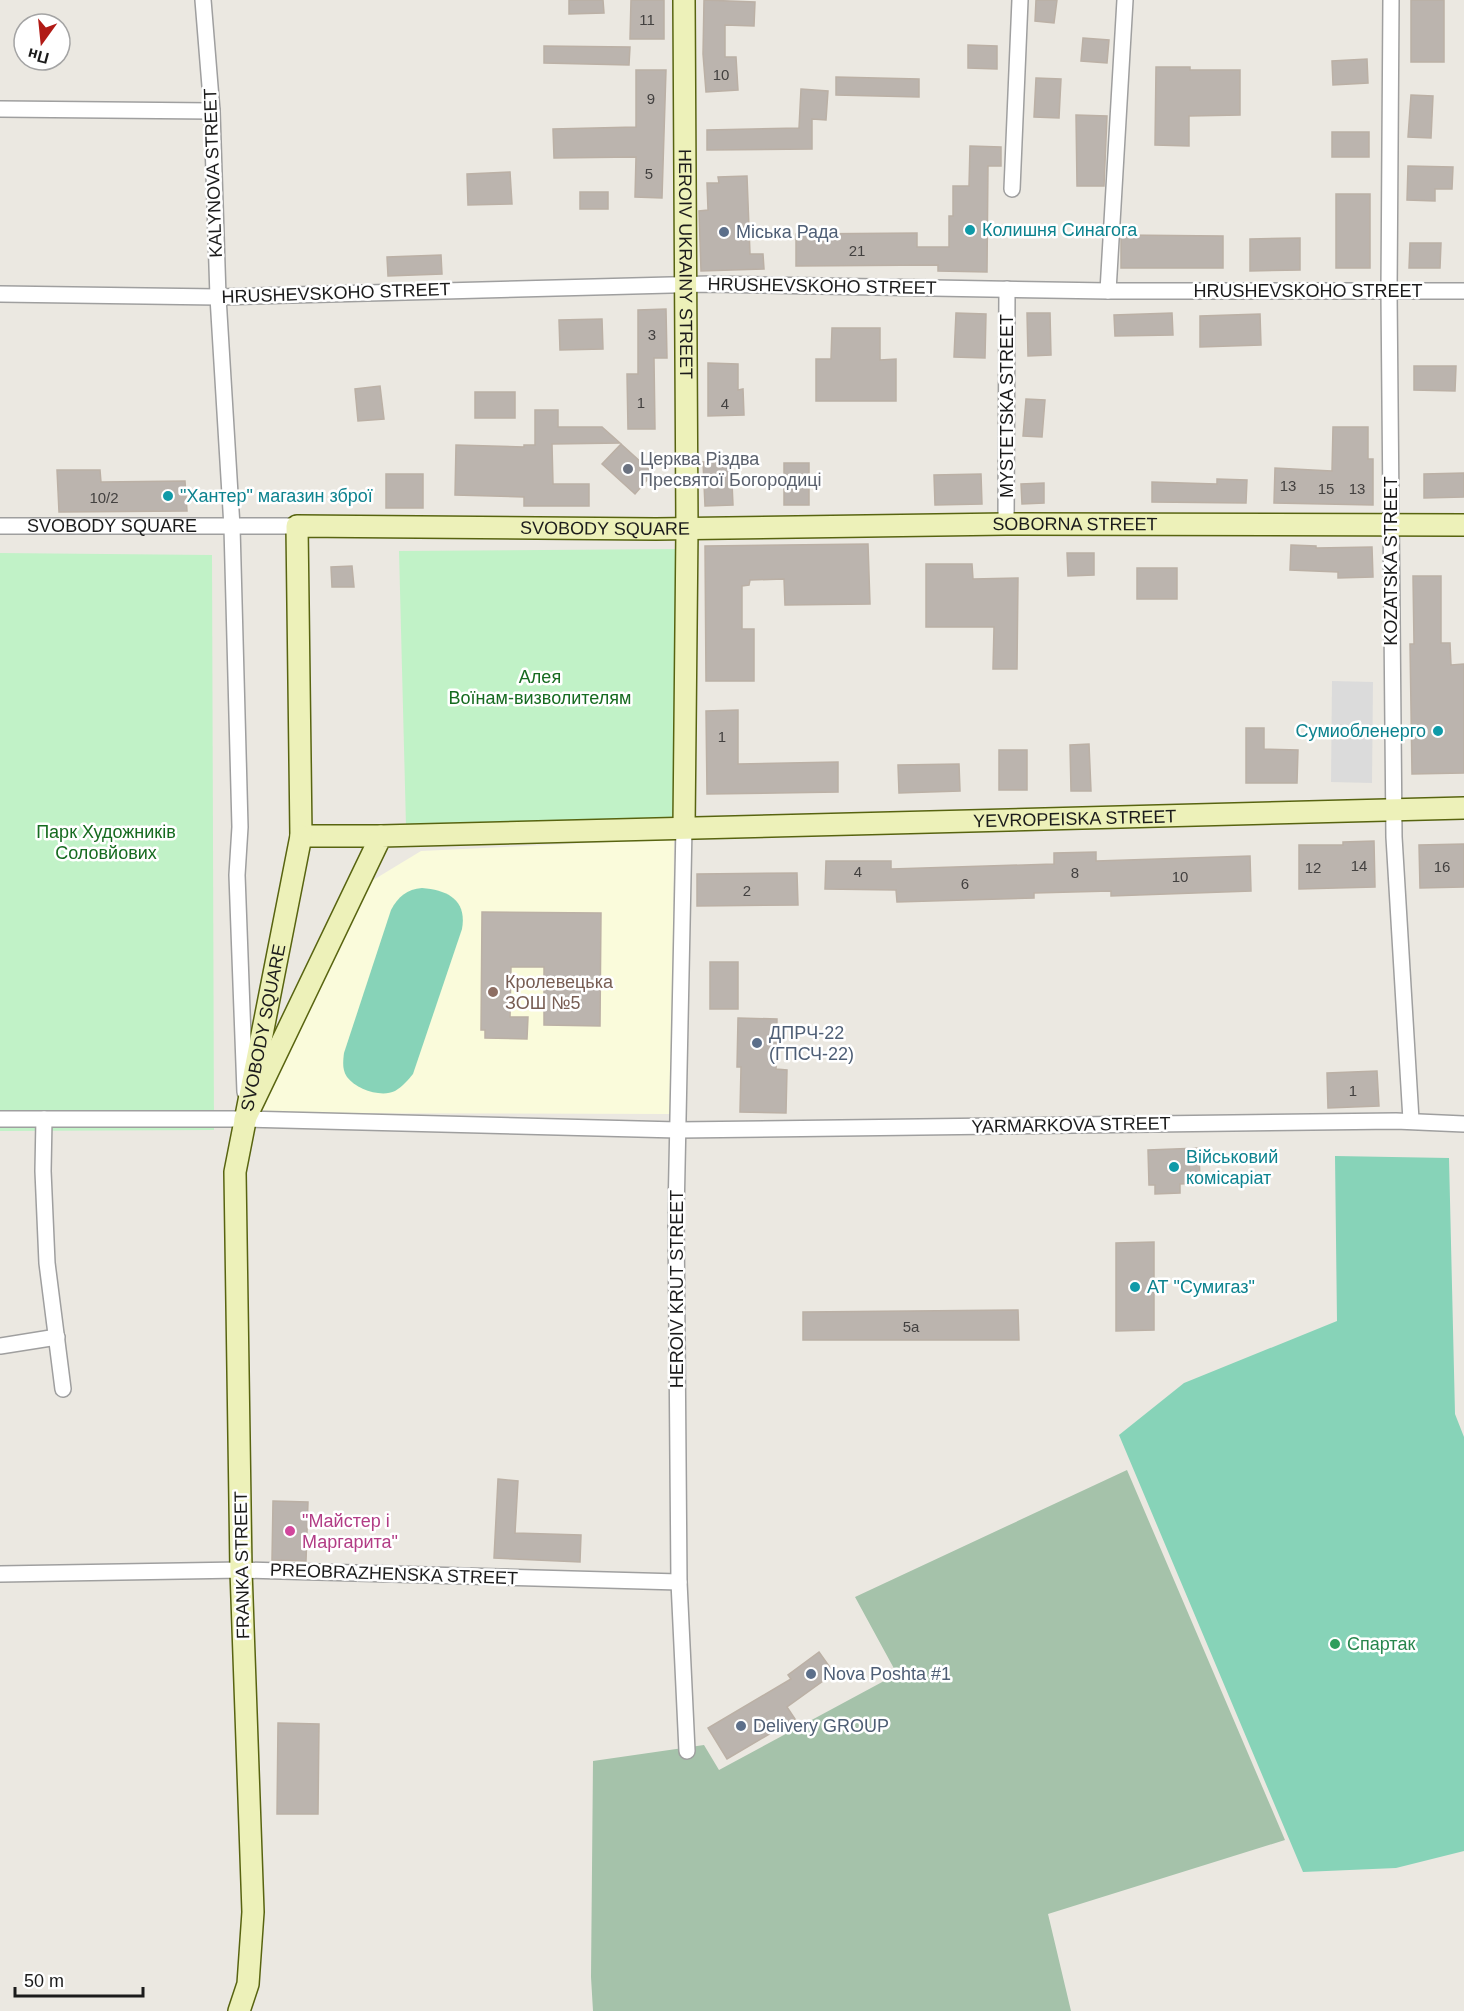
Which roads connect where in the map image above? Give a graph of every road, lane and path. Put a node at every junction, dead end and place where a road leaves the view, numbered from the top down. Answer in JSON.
{"nodes":[{"id":1,"x":203,"y":0,"type":"edge"},
{"id":2,"x":684,"y":0,"type":"edge"},
{"id":3,"x":1020,"y":0,"type":"edge"},
{"id":4,"x":1125,"y":0,"type":"edge"},
{"id":5,"x":1390,"y":0,"type":"edge"},
{"id":6,"x":0,"y":109,"type":"edge"},
{"id":7,"x":212,"y":111,"type":"junction"},
{"id":8,"x":1012,"y":189,"type":"dead end"},
{"id":9,"x":686,"y":284,"type":"junction"},
{"id":10,"x":1007,"y":289,"type":"junction"},
{"id":11,"x":1108,"y":291,"type":"junction"},
{"id":12,"x":1464,"y":291,"type":"edge"},
{"id":13,"x":1389,"y":292,"type":"junction"},
{"id":14,"x":0,"y":294,"type":"edge"},
{"id":15,"x":218,"y":297,"type":"junction"},
{"id":16,"x":1006,"y":524,"type":"junction"},
{"id":17,"x":1391,"y":524,"type":"junction"},
{"id":18,"x":1464,"y":525,"type":"edge"},
{"id":19,"x":0,"y":526,"type":"edge"},
{"id":20,"x":232,"y":526,"type":"junction"},
{"id":21,"x":297,"y":526,"type":"junction"},
{"id":22,"x":687,"y":529,"type":"junction"},
{"id":23,"x":1464,"y":808,"type":"edge"},
{"id":24,"x":1394,"y":810,"type":"junction"},
{"id":25,"x":684,"y":827,"type":"junction"},
{"id":26,"x":301,"y":836,"type":"junction"},
{"id":27,"x":381,"y":836,"type":"junction"},
{"id":28,"x":0,"y":1119,"type":"edge"},
{"id":29,"x":44,"y":1119,"type":"junction"},
{"id":30,"x":245,"y":1119,"type":"junction"},
{"id":31,"x":1411,"y":1120,"type":"junction"},
{"id":32,"x":1464,"y":1124,"type":"edge"},
{"id":33,"x":678,"y":1130,"type":"junction"},
{"id":34,"x":57,"y":1338,"type":"junction"},
{"id":35,"x":0,"y":1346,"type":"edge"},
{"id":36,"x":63,"y":1389,"type":"dead end"},
{"id":37,"x":241,"y":1570,"type":"junction"},
{"id":38,"x":0,"y":1574,"type":"edge"},
{"id":39,"x":679,"y":1582,"type":"junction"},
{"id":40,"x":687,"y":1751,"type":"dead end"},
{"id":41,"x":239,"y":2011,"type":"edge"}],
"edges":[{"from":1,"to":7,"type":"street","name":"KALYNOVA STREET"},
{"from":2,"to":9,"type":"street","name":"HEROIV UKRAINY STREET"},
{"from":3,"to":8,"type":"street"},
{"from":4,"to":11,"type":"street"},
{"from":5,"to":13,"type":"street","name":"KOZATSKA STREET"},
{"from":6,"to":7,"type":"street"},
{"from":7,"to":15,"type":"street","name":"KALYNOVA STREET"},
{"from":9,"to":10,"type":"street","name":"HRUSHEVSKOHO STREET"},
{"from":9,"to":15,"type":"street","name":"HRUSHEVSKOHO STREET"},
{"from":9,"to":22,"type":"street","name":"HEROIV UKRAINY STREET"},
{"from":10,"to":11,"type":"street","name":"HRUSHEVSKOHO STREET"},
{"from":10,"to":16,"type":"street","name":"MYSTETSKA STREET"},
{"from":11,"to":13,"type":"street","name":"HRUSHEVSKOHO STREET"},
{"from":12,"to":13,"type":"street","name":"HRUSHEVSKOHO STREET"},
{"from":13,"to":17,"type":"street","name":"KOZATSKA STREET"},
{"from":14,"to":15,"type":"street","name":"HRUSHEVSKOHO STREET"},
{"from":15,"to":20,"type":"street","name":"KALYNOVA STREET"},
{"from":16,"to":17,"type":"street","name":"SOBORNA STREET"},
{"from":16,"to":22,"type":"street","name":"SOBORNA STREET"},
{"from":17,"to":18,"type":"street","name":"SOBORNA STREET"},
{"from":17,"to":24,"type":"street","name":"KOZATSKA STREET"},
{"from":19,"to":20,"type":"street","name":"SVOBODY SQUARE"},
{"from":20,"to":21,"type":"street","name":"SVOBODY SQUARE"},
{"from":20,"to":30,"type":"street","name":"KALYNOVA STREET"},
{"from":21,"to":22,"type":"street","name":"SVOBODY SQUARE"},
{"from":21,"to":26,"type":"street","name":"SVOBODY SQUARE"},
{"from":22,"to":25,"type":"street","name":"SVOBODY SQUARE"},
{"from":23,"to":24,"type":"street","name":"YEVROPEISKA STREET"},
{"from":24,"to":25,"type":"street","name":"YEVROPEISKA STREET"},
{"from":24,"to":31,"type":"street","name":"KOZATSKA STREET"},
{"from":25,"to":27,"type":"street","name":"YEVROPEISKA STREET"},
{"from":25,"to":33,"type":"street","name":"HEROIV KRUT STREET"},
{"from":26,"to":27,"type":"street"},
{"from":26,"to":30,"type":"street","name":"SVOBODY SQUARE"},
{"from":27,"to":30,"type":"street"},
{"from":28,"to":29,"type":"street","name":"SVOBODY SQUARE"},
{"from":29,"to":30,"type":"street","name":"SVOBODY SQUARE"},
{"from":29,"to":34,"type":"street"},
{"from":30,"to":33,"type":"street","name":"YARMARKOVA STREET"},
{"from":30,"to":37,"type":"street","name":"FRANKA STREET"},
{"from":31,"to":32,"type":"street","name":"YARMARKOVA STREET"},
{"from":31,"to":33,"type":"street","name":"YARMARKOVA STREET"},
{"from":33,"to":39,"type":"street","name":"HEROIV KRUT STREET"},
{"from":34,"to":35,"type":"street"},
{"from":34,"to":36,"type":"street"},
{"from":37,"to":38,"type":"street","name":"PREOBRAZHENSKA STREET"},
{"from":37,"to":39,"type":"street","name":"PREOBRAZHENSKA STREET"},
{"from":37,"to":41,"type":"street","name":"FRANKA STREET"},
{"from":39,"to":40,"type":"street","name":"HEROIV KRUT STREET"}]}
